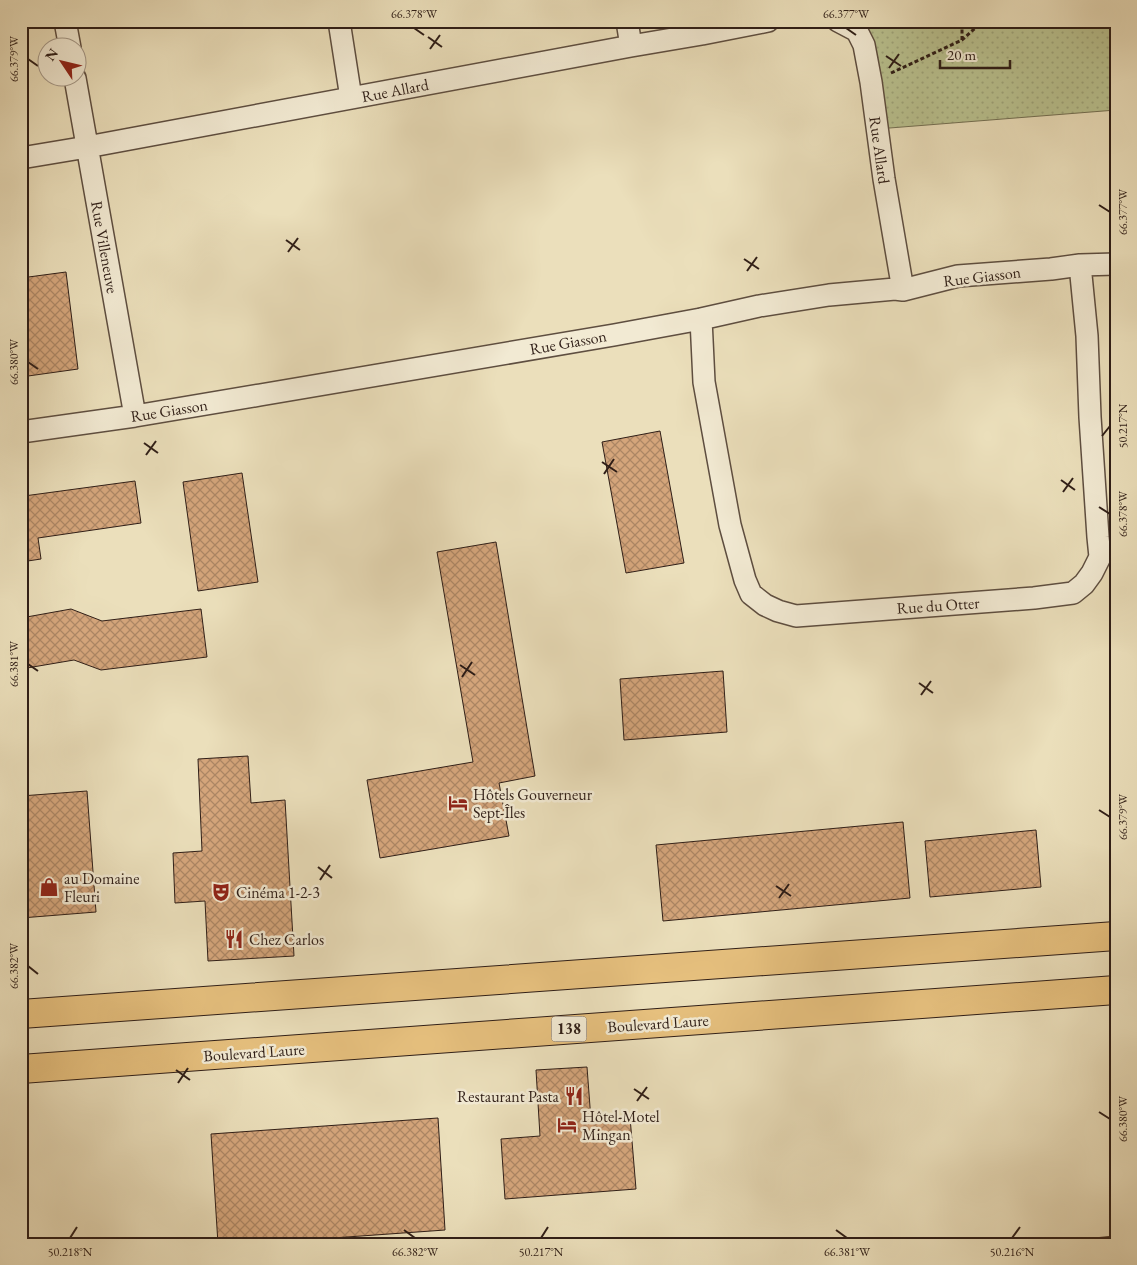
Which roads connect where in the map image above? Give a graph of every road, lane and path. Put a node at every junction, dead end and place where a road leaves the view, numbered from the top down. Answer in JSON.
{"nodes":[{"id":1,"x":65,"y":21,"type":"edge"},
{"id":2,"x":339,"y":21,"type":"edge"},
{"id":3,"x":627,"y":21,"type":"edge"},
{"id":4,"x":768,"y":21,"type":"edge"},
{"id":5,"x":838,"y":21,"type":"edge"},
{"id":6,"x":962,"y":21,"type":"edge"},
{"id":7,"x":983,"y":21,"type":"edge"},
{"id":8,"x":68,"y":38,"type":"edge"},
{"id":9,"x":962,"y":40,"type":"junction"},
{"id":10,"x":631,"y":46,"type":"junction"},
{"id":11,"x":871,"y":82,"type":"junction"},
{"id":12,"x":77,"y":88,"type":"edge"},
{"id":13,"x":351,"y":98,"type":"junction"},
{"id":14,"x":87,"y":147,"type":"junction"},
{"id":15,"x":21,"y":158,"type":"edge"},
{"id":16,"x":1116,"y":264,"type":"edge"},
{"id":17,"x":1080,"y":265,"type":"junction"},
{"id":18,"x":903,"y":290,"type":"junction"},
{"id":19,"x":701,"y":319,"type":"junction"},
{"id":20,"x":135,"y":416,"type":"junction"},
{"id":21,"x":21,"y":432,"type":"edge"},
{"id":22,"x":1116,"y":936,"type":"edge"},
{"id":23,"x":1116,"y":990,"type":"edge"},
{"id":24,"x":21,"y":1014,"type":"edge"},
{"id":25,"x":21,"y":1069,"type":"edge"}],
"edges":[{"from":1,"to":8,"type":"street"},
{"from":2,"to":13,"type":"street"},
{"from":3,"to":10,"type":"street"},
{"from":4,"to":10,"type":"street","name":"Rue Allard"},
{"from":5,"to":11,"type":"street","name":"Rue Allard"},
{"from":6,"to":9,"type":"path"},
{"from":7,"to":9,"type":"path"},
{"from":9,"to":11,"type":"path"},
{"from":10,"to":13,"type":"street","name":"Rue Allard"},
{"from":11,"to":18,"type":"street","name":"Rue Allard"},
{"from":12,"to":14,"type":"street","name":"Rue Villeneuve"},
{"from":13,"to":14,"type":"street","name":"Rue Allard"},
{"from":14,"to":15,"type":"street","name":"Rue Allard"},
{"from":14,"to":20,"type":"street","name":"Rue Villeneuve"},
{"from":16,"to":17,"type":"street","name":"Rue Giasson"},
{"from":17,"to":18,"type":"street","name":"Rue Giasson"},
{"from":17,"to":19,"type":"street","name":"Rue du Otter"},
{"from":18,"to":19,"type":"street","name":"Rue Giasson"},
{"from":19,"to":20,"type":"street","name":"Rue Giasson"},
{"from":20,"to":21,"type":"street","name":"Rue Giasson"},
{"from":22,"to":24,"type":"highway"},
{"from":23,"to":25,"type":"highway","name":"Boulevard Laure","number":"138"}]}
